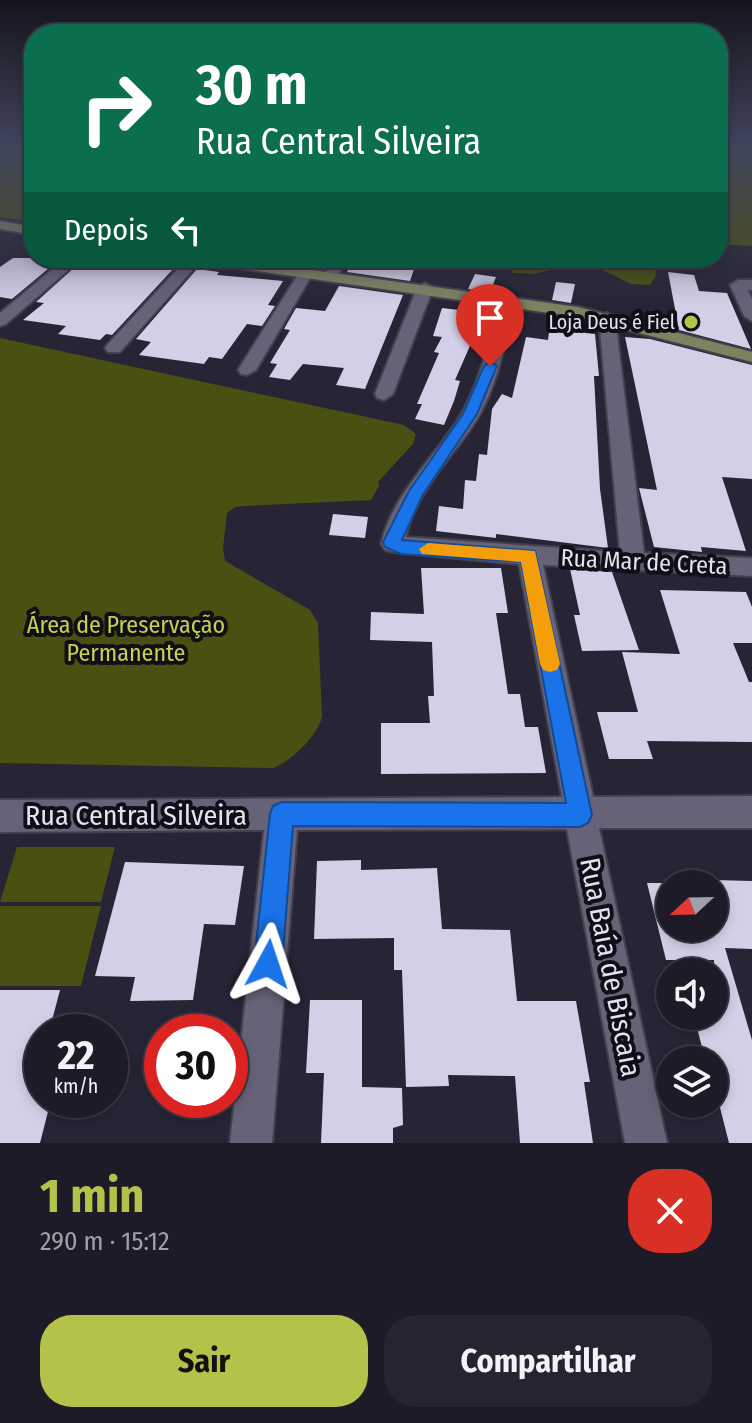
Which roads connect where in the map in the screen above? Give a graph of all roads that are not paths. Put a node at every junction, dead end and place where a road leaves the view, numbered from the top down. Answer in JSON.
{"nodes":[{"id":1,"x":1,"y":226,"type":"edge"},
{"id":2,"x":24,"y":229,"type":"edge"},
{"id":3,"x":63,"y":268,"type":"edge"},
{"id":4,"x":187,"y":268,"type":"edge"},
{"id":5,"x":269,"y":268,"type":"edge"},
{"id":6,"x":336,"y":268,"type":"edge"},
{"id":7,"x":306,"y":273,"type":"junction"},
{"id":8,"x":331,"y":275,"type":"junction"},
{"id":9,"x":752,"y":285,"type":"edge"},
{"id":10,"x":425,"y":288,"type":"junction"},
{"id":11,"x":507,"y":301,"type":"junction"},
{"id":12,"x":752,"y":316,"type":"edge"},
{"id":13,"x":607,"y":318,"type":"junction"},
{"id":14,"x":0,"y":321,"type":"edge"},
{"id":15,"x":114,"y":348,"type":"dead end"},
{"id":16,"x":752,"y":357,"type":"edge"},
{"id":17,"x":247,"y":370,"type":"dead end"},
{"id":18,"x":384,"y":394,"type":"dead end"},
{"id":19,"x":529,"y":556,"type":"junction"},
{"id":20,"x":633,"y":562,"type":"junction"},
{"id":21,"x":752,"y":567,"type":"edge"},
{"id":22,"x":752,"y":812,"type":"edge"},
{"id":23,"x":282,"y":814,"type":"junction"},
{"id":24,"x":580,"y":815,"type":"junction"},
{"id":25,"x":0,"y":817,"type":"edge"},
{"id":26,"x":251,"y":1143,"type":"edge"},
{"id":27,"x":646,"y":1143,"type":"edge"}],
"edges":[{"from":1,"to":2,"type":"main road"},
{"from":3,"to":14,"type":"street"},
{"from":4,"to":15,"type":"street"},
{"from":5,"to":7,"type":"main road"},
{"from":6,"to":8,"type":"street"},
{"from":7,"to":8,"type":"main road"},
{"from":7,"to":17,"type":"street"},
{"from":8,"to":10,"type":"main road"},
{"from":9,"to":12,"type":"street"},
{"from":10,"to":11,"type":"main road"},
{"from":10,"to":18,"type":"street"},
{"from":11,"to":13,"type":"main road"},
{"from":11,"to":19,"type":"street","name":"Rua Mar de Creta"},
{"from":13,"to":16,"type":"main road"},
{"from":13,"to":20,"type":"street"},
{"from":19,"to":20,"type":"street","name":"Rua Mar de Creta"},
{"from":19,"to":24,"type":"street","name":"Rua Baía de Biscaia"},
{"from":20,"to":21,"type":"street","name":"Rua Mar de Creta"},
{"from":22,"to":24,"type":"street","name":"Rua Central Silveira"},
{"from":23,"to":24,"type":"street","name":"Rua Central Silveira"},
{"from":23,"to":25,"type":"street","name":"Rua Central Silveira"},
{"from":23,"to":26,"type":"street"},
{"from":24,"to":27,"type":"street","name":"Rua Baía de Biscaia"}]}
